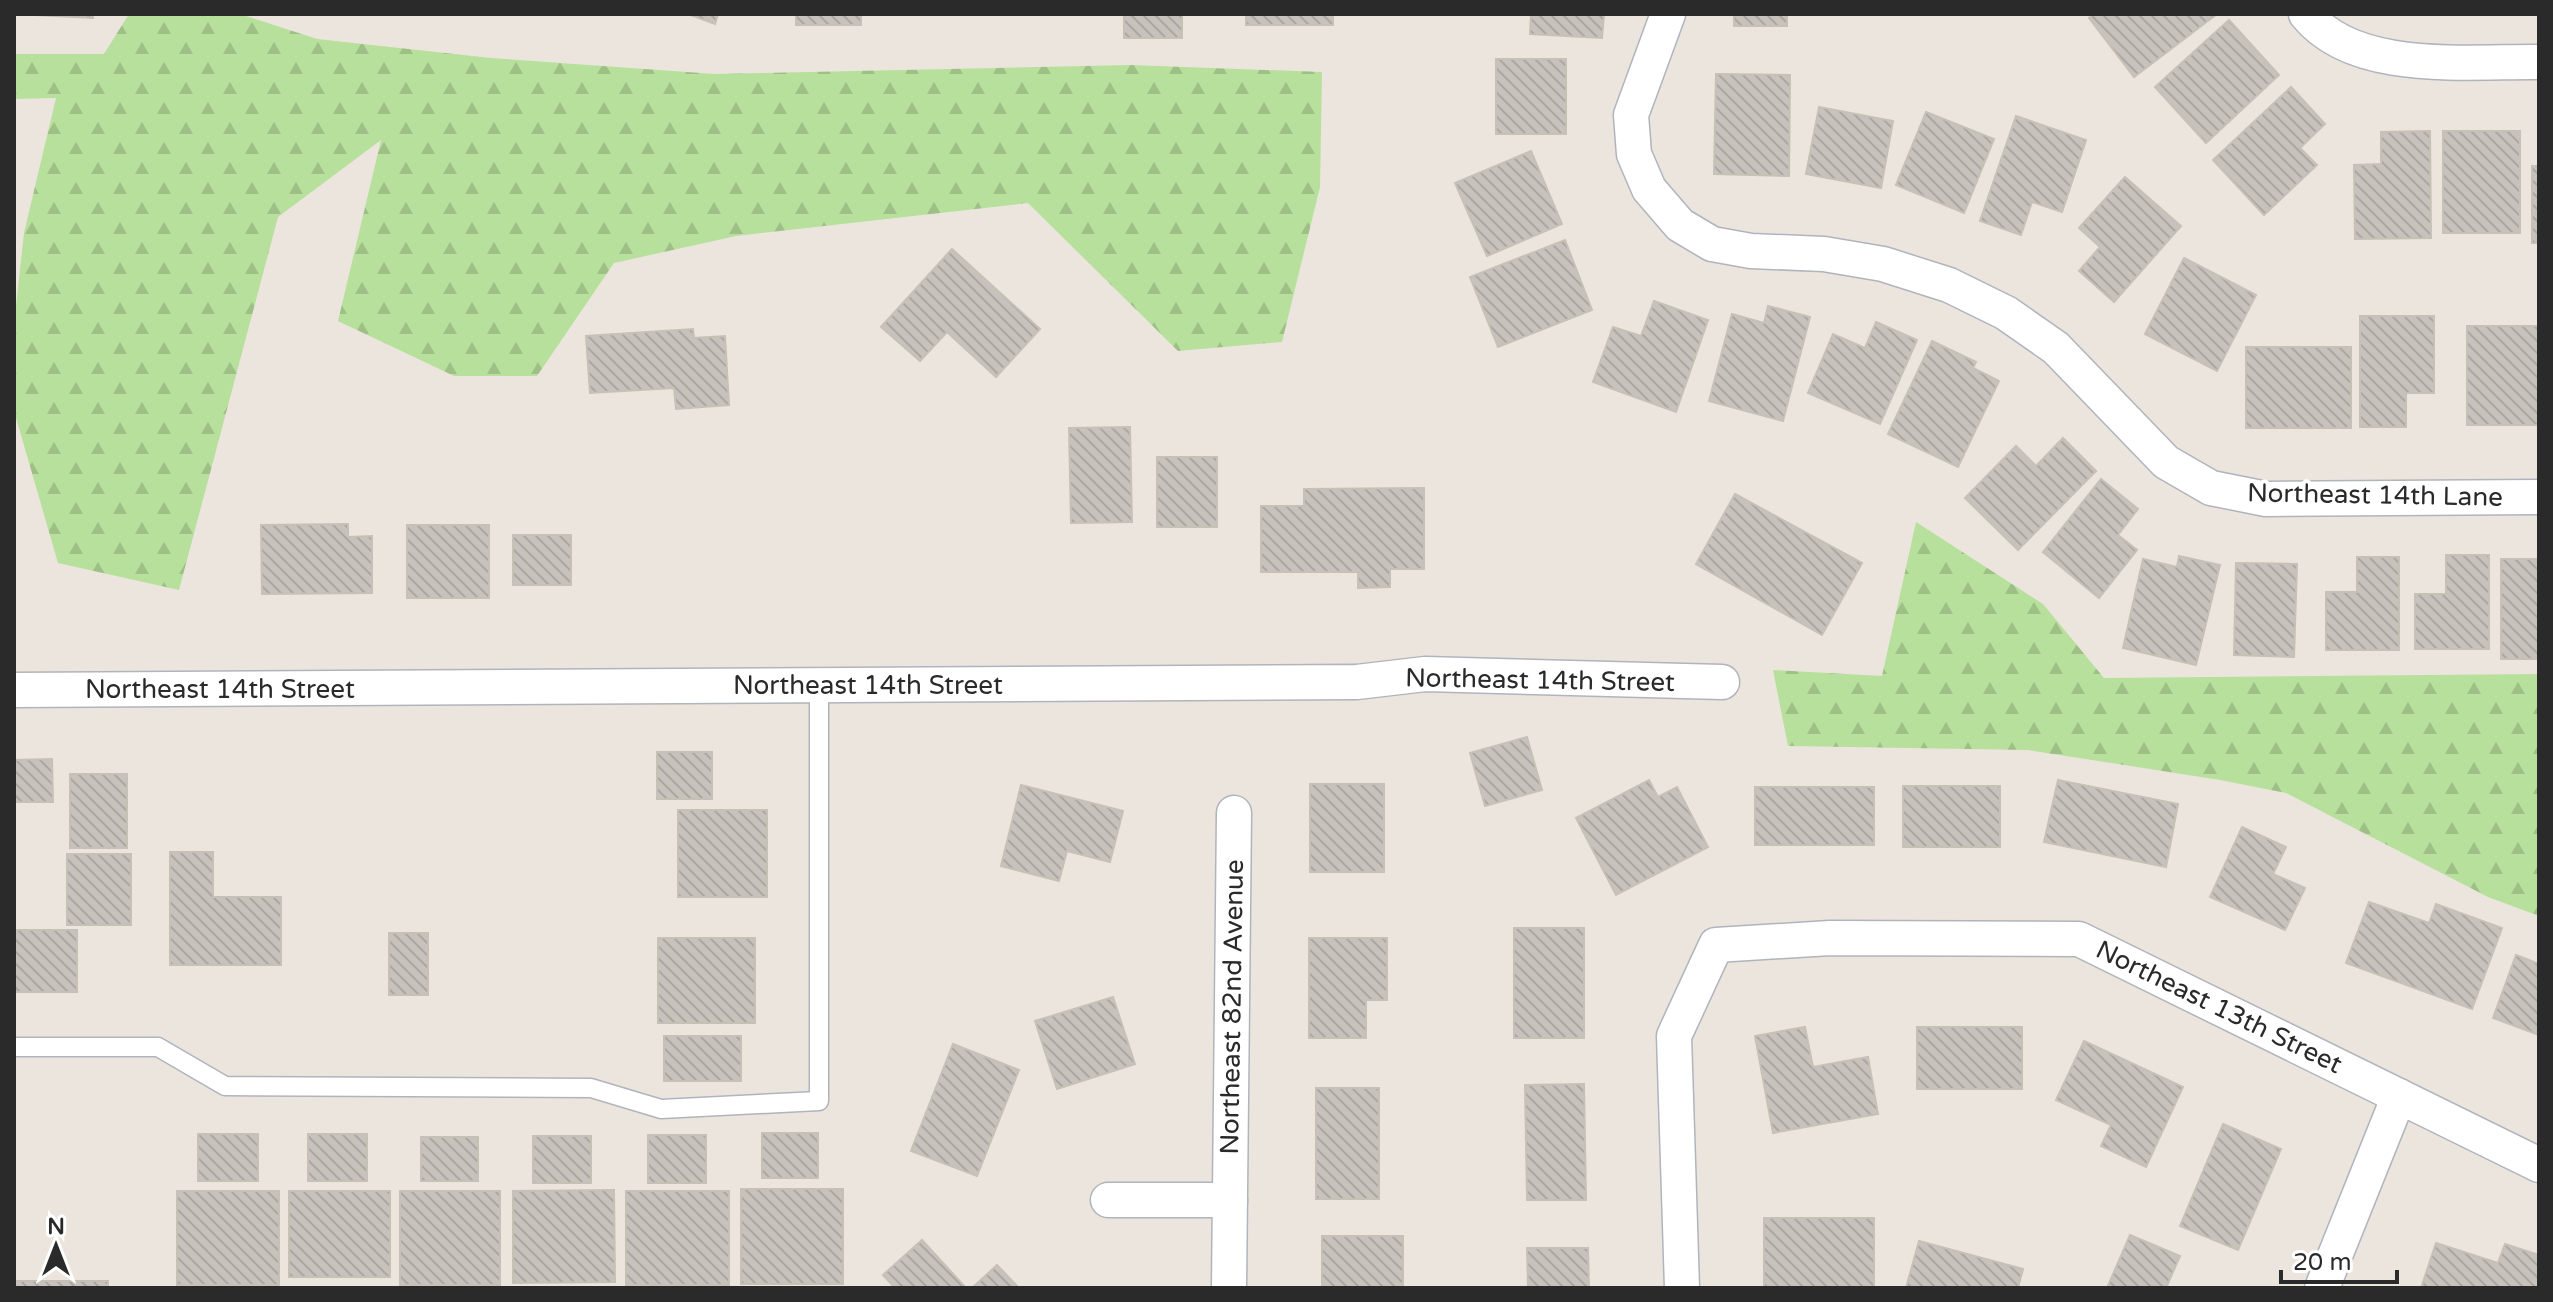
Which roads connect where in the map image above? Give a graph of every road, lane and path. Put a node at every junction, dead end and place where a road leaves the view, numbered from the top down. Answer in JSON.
{"nodes":[{"id":1,"x":1668,"y":14,"type":"edge"},
{"id":2,"x":2306,"y":14,"type":"edge"},
{"id":3,"x":2539,"y":62,"type":"edge"},
{"id":4,"x":2539,"y":497,"type":"edge"},
{"id":5,"x":1722,"y":682,"type":"dead end"},
{"id":6,"x":819,"y":685,"type":"junction"},
{"id":7,"x":14,"y":690,"type":"edge"},
{"id":8,"x":1234,"y":813,"type":"dead end"},
{"id":9,"x":14,"y":1047,"type":"edge"},
{"id":10,"x":2399,"y":1096,"type":"junction"},
{"id":11,"x":2539,"y":1165,"type":"edge"},
{"id":12,"x":1108,"y":1200,"type":"dead end"},
{"id":13,"x":1230,"y":1200,"type":"junction"},
{"id":14,"x":1229,"y":1288,"type":"edge"},
{"id":15,"x":1682,"y":1288,"type":"edge"},
{"id":16,"x":2322,"y":1288,"type":"edge"}],
"edges":[{"from":1,"to":4,"type":"street","name":"Northeast 14th Lane"},
{"from":2,"to":3,"type":"street"},
{"from":5,"to":6,"type":"street","name":"Northeast 14th Street"},
{"from":6,"to":7,"type":"street","name":"Northeast 14th Street"},
{"from":6,"to":9,"type":"lane"},
{"from":8,"to":13,"type":"street","name":"Northeast 82nd Avenue"},
{"from":10,"to":11,"type":"street","name":"Northeast 13th Street"},
{"from":10,"to":15,"type":"street","name":"Northeast 13th Street"},
{"from":10,"to":16,"type":"street"},
{"from":12,"to":13,"type":"street"},
{"from":13,"to":14,"type":"street","name":"Northeast 82nd Avenue"}]}
